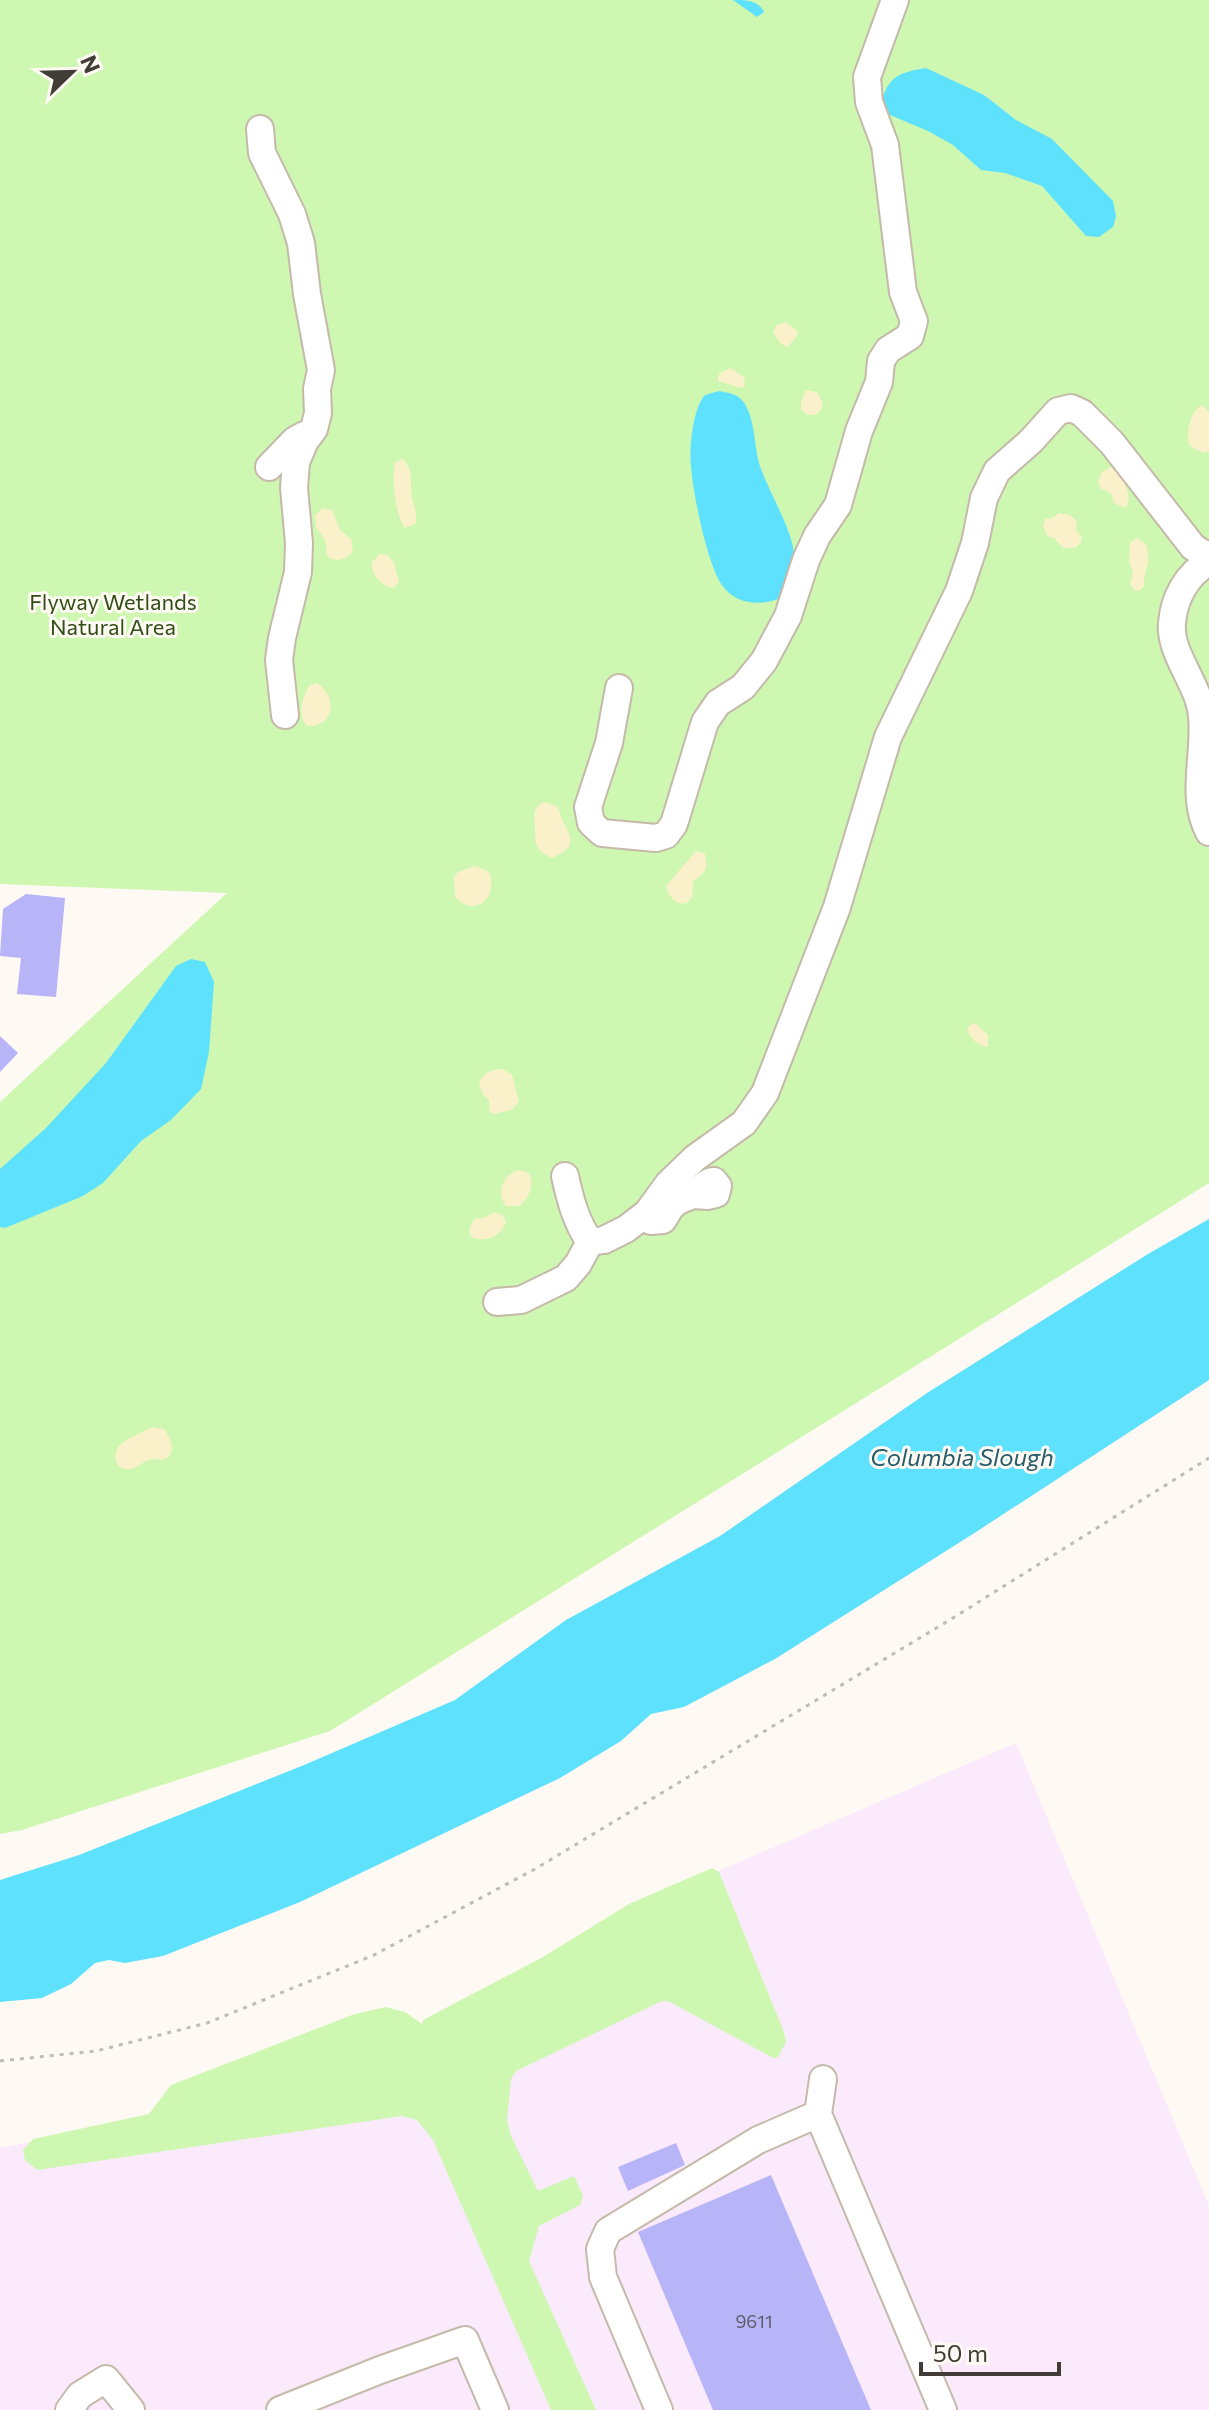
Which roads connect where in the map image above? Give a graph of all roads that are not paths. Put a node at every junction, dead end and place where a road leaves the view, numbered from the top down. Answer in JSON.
{"nodes":[{"id":1,"x":895,"y":0,"type":"edge"},
{"id":2,"x":260,"y":129,"type":"dead end"},
{"id":3,"x":314,"y":429,"type":"junction"},
{"id":4,"x":269,"y":467,"type":"dead end"},
{"id":5,"x":1209,"y":560,"type":"edge"},
{"id":6,"x":619,"y":688,"type":"dead end"},
{"id":7,"x":285,"y":715,"type":"dead end"},
{"id":8,"x":1209,"y":832,"type":"edge"},
{"id":9,"x":565,"y":1176,"type":"dead end"},
{"id":10,"x":693,"y":1195,"type":"dead end"},
{"id":11,"x":632,"y":1224,"type":"junction"},
{"id":12,"x":590,"y":1242,"type":"junction"},
{"id":13,"x":497,"y":1302,"type":"dead end"},
{"id":14,"x":823,"y":2079,"type":"dead end"},
{"id":15,"x":818,"y":2114,"type":"junction"},
{"id":16,"x":69,"y":2410,"type":"edge"},
{"id":17,"x":131,"y":2410,"type":"edge"},
{"id":18,"x":280,"y":2410,"type":"edge"},
{"id":19,"x":495,"y":2410,"type":"edge"},
{"id":20,"x":659,"y":2410,"type":"edge"},
{"id":21,"x":943,"y":2410,"type":"edge"}],
"edges":[{"from":1,"to":6,"type":"lane"},
{"from":2,"to":3,"type":"lane"},
{"from":3,"to":4,"type":"lane"},
{"from":3,"to":7,"type":"lane"},
{"from":5,"to":8,"type":"lane"},
{"from":5,"to":11,"type":"lane"},
{"from":9,"to":12,"type":"lane"},
{"from":10,"to":11,"type":"lane"},
{"from":11,"to":12,"type":"lane"},
{"from":12,"to":13,"type":"lane"},
{"from":14,"to":15,"type":"lane"},
{"from":15,"to":20,"type":"lane"},
{"from":15,"to":21,"type":"lane"},
{"from":16,"to":17,"type":"lane"},
{"from":18,"to":19,"type":"lane"}]}
